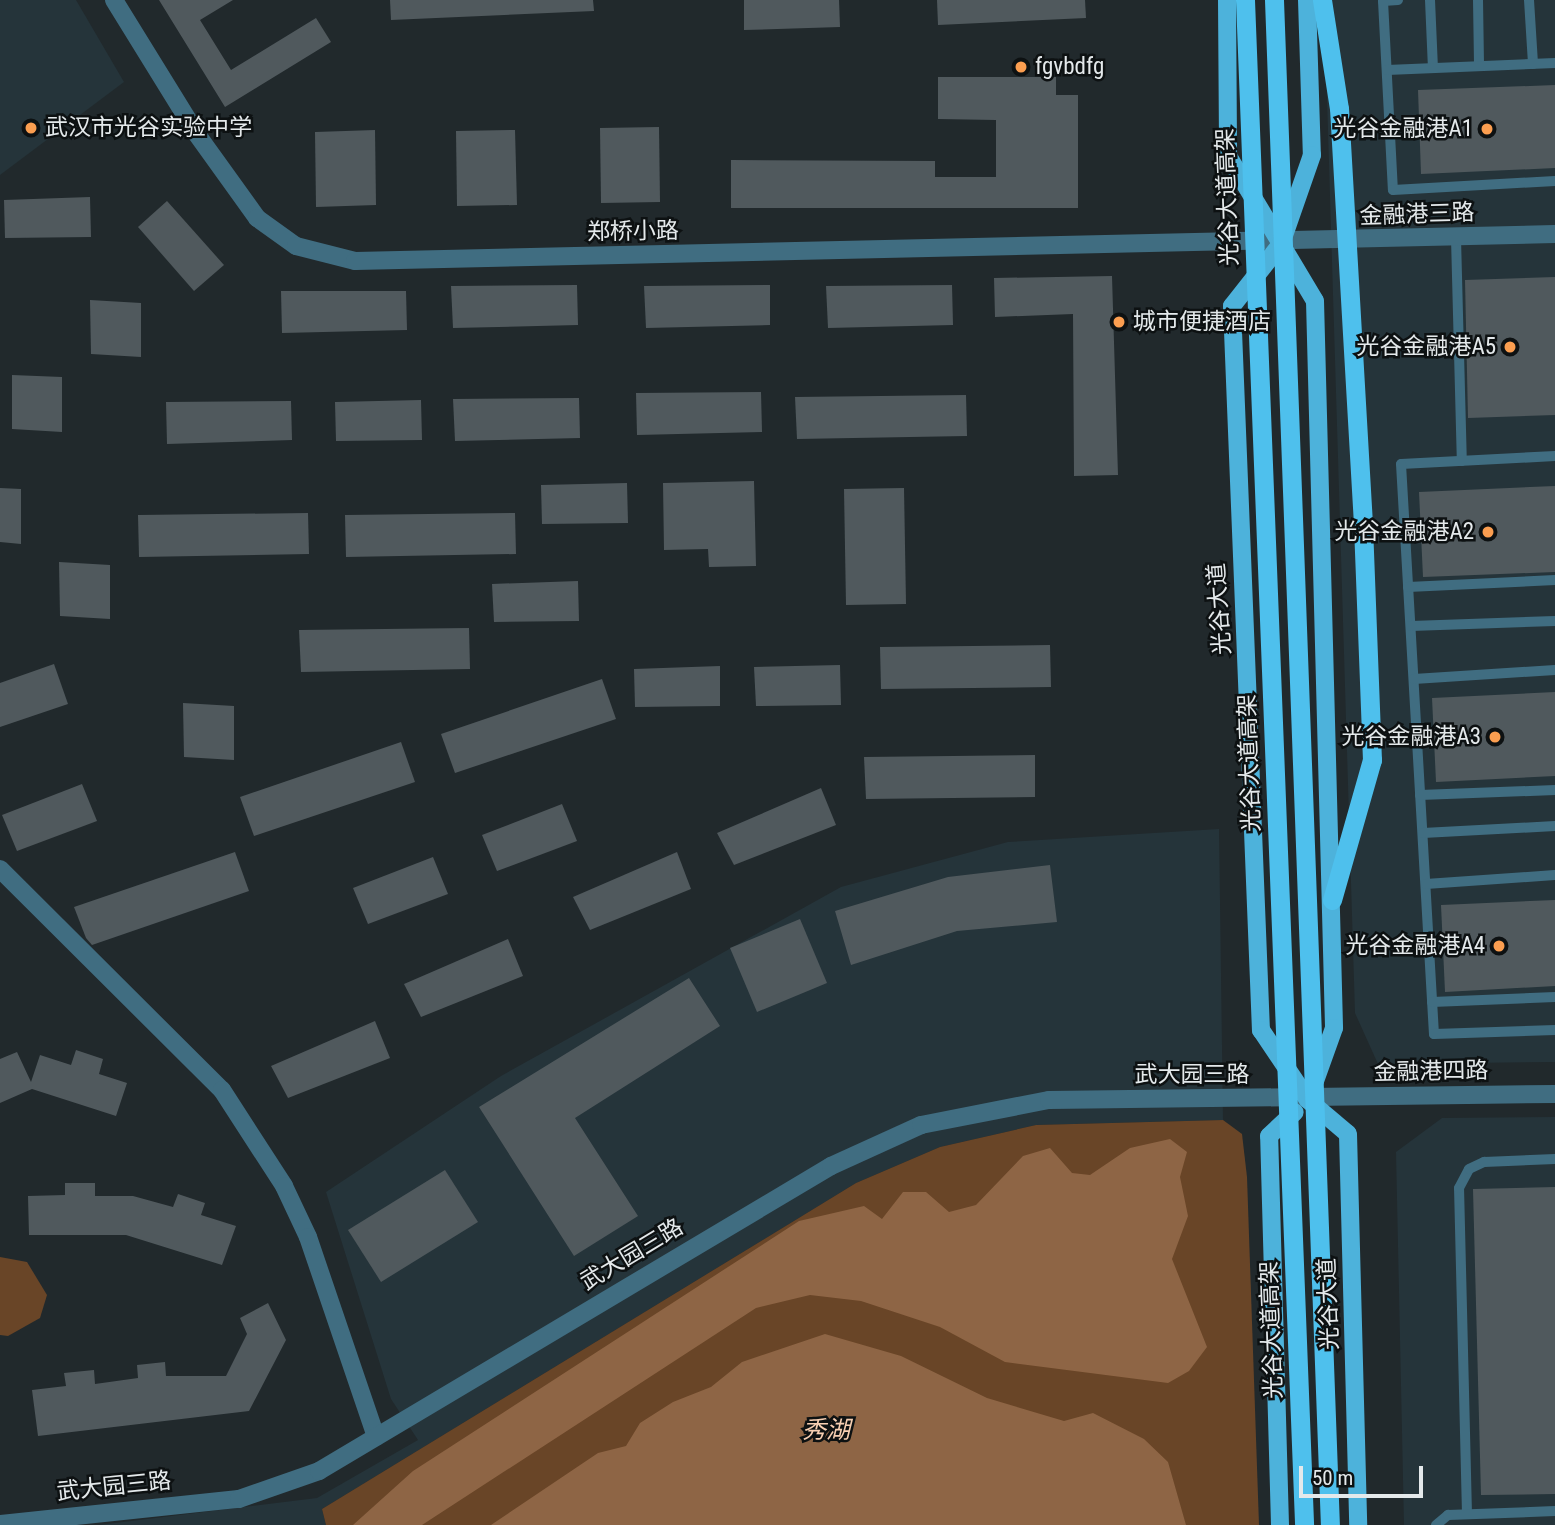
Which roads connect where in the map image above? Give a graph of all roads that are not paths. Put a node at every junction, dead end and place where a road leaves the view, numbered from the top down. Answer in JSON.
{"nodes":[{"id":1,"x":114,"y":0,"type":"edge"},
{"id":2,"x":1227,"y":0,"type":"edge"},
{"id":3,"x":1245,"y":0,"type":"edge"},
{"id":4,"x":1273,"y":0,"type":"edge"},
{"id":5,"x":1307,"y":0,"type":"edge"},
{"id":6,"x":1322,"y":0,"type":"edge"},
{"id":7,"x":1398,"y":0,"type":"edge"},
{"id":8,"x":1430,"y":0,"type":"edge"},
{"id":9,"x":1478,"y":0,"type":"edge"},
{"id":10,"x":1529,"y":0,"type":"edge"},
{"id":11,"x":1555,"y":63,"type":"edge"},
{"id":12,"x":1532,"y":64,"type":"junction"},
{"id":13,"x":1479,"y":66,"type":"junction"},
{"id":14,"x":1433,"y":68,"type":"junction"},
{"id":15,"x":1387,"y":70,"type":"junction"},
{"id":16,"x":1555,"y":181,"type":"edge"},
{"id":17,"x":1555,"y":234,"type":"edge"},
{"id":18,"x":1456,"y":238,"type":"junction"},
{"id":19,"x":1281,"y":244,"type":"junction"},
{"id":20,"x":1555,"y":456,"type":"edge"},
{"id":21,"x":1462,"y":461,"type":"junction"},
{"id":22,"x":1555,"y":580,"type":"edge"},
{"id":23,"x":1408,"y":587,"type":"junction"},
{"id":24,"x":1555,"y":621,"type":"edge"},
{"id":25,"x":1411,"y":626,"type":"junction"},
{"id":26,"x":1555,"y":670,"type":"edge"},
{"id":27,"x":1414,"y":679,"type":"junction"},
{"id":28,"x":1555,"y":790,"type":"edge"},
{"id":29,"x":1420,"y":795,"type":"junction"},
{"id":30,"x":1555,"y":826,"type":"edge"},
{"id":31,"x":1423,"y":832,"type":"junction"},
{"id":32,"x":0,"y":869,"type":"edge"},
{"id":33,"x":1555,"y":875,"type":"edge"},
{"id":34,"x":1426,"y":884,"type":"junction"},
{"id":35,"x":1332,"y":900,"type":"junction"},
{"id":36,"x":1555,"y":997,"type":"edge"},
{"id":37,"x":1432,"y":1002,"type":"junction"},
{"id":38,"x":1555,"y":1030,"type":"edge"},
{"id":39,"x":1555,"y":1094,"type":"edge"},
{"id":40,"x":1308,"y":1100,"type":"junction"},
{"id":41,"x":1555,"y":1159,"type":"edge"},
{"id":42,"x":376,"y":1437,"type":"junction"},
{"id":43,"x":1555,"y":1511,"type":"edge"},
{"id":44,"x":1467,"y":1514,"type":"junction"},
{"id":45,"x":0,"y":1524,"type":"edge"},
{"id":46,"x":1280,"y":1525,"type":"edge"},
{"id":47,"x":1304,"y":1525,"type":"edge"},
{"id":48,"x":1330,"y":1525,"type":"edge"},
{"id":49,"x":1358,"y":1525,"type":"edge"},
{"id":50,"x":1436,"y":1525,"type":"edge"}],
"edges":[{"from":1,"to":19,"type":"street","name":"郑桥小路"},
{"from":2,"to":19,"type":"main road"},
{"from":3,"to":47,"type":"highway","name":"光谷大道高架","bridge":true},
{"from":4,"to":48,"type":"highway","bridge":true},
{"from":5,"to":19,"type":"main road","name":"光谷大道"},
{"from":6,"to":35,"type":"highway","bridge":true},
{"from":7,"to":15,"type":"lane"},
{"from":8,"to":14,"type":"lane"},
{"from":9,"to":13,"type":"lane"},
{"from":10,"to":12,"type":"lane"},
{"from":11,"to":12,"type":"lane"},
{"from":12,"to":13,"type":"lane"},
{"from":13,"to":14,"type":"lane"},
{"from":14,"to":15,"type":"lane"},
{"from":15,"to":16,"type":"lane"},
{"from":17,"to":18,"type":"street","name":"金融港三路"},
{"from":18,"to":19,"type":"street","name":"金融港三路"},
{"from":18,"to":21,"type":"lane"},
{"from":19,"to":35,"type":"main road"},
{"from":19,"to":40,"type":"main road","name":"光谷大道"},
{"from":20,"to":21,"type":"lane"},
{"from":21,"to":23,"type":"lane"},
{"from":22,"to":23,"type":"lane"},
{"from":23,"to":25,"type":"lane"},
{"from":24,"to":25,"type":"lane"},
{"from":25,"to":27,"type":"lane"},
{"from":26,"to":27,"type":"lane"},
{"from":27,"to":29,"type":"lane"},
{"from":28,"to":29,"type":"lane"},
{"from":29,"to":31,"type":"lane"},
{"from":30,"to":31,"type":"lane"},
{"from":31,"to":34,"type":"lane"},
{"from":32,"to":42,"type":"street"},
{"from":33,"to":34,"type":"lane"},
{"from":34,"to":37,"type":"lane"},
{"from":35,"to":40,"type":"main road"},
{"from":36,"to":37,"type":"lane"},
{"from":37,"to":38,"type":"lane"},
{"from":39,"to":40,"type":"street","name":"金融港四路"},
{"from":40,"to":42,"type":"street","name":"武大园三路"},
{"from":40,"to":46,"type":"main road"},
{"from":40,"to":49,"type":"main road","name":"光谷大道"},
{"from":41,"to":44,"type":"lane"},
{"from":42,"to":45,"type":"street","name":"武大园三路"},
{"from":43,"to":44,"type":"lane"},
{"from":44,"to":50,"type":"lane"}]}
